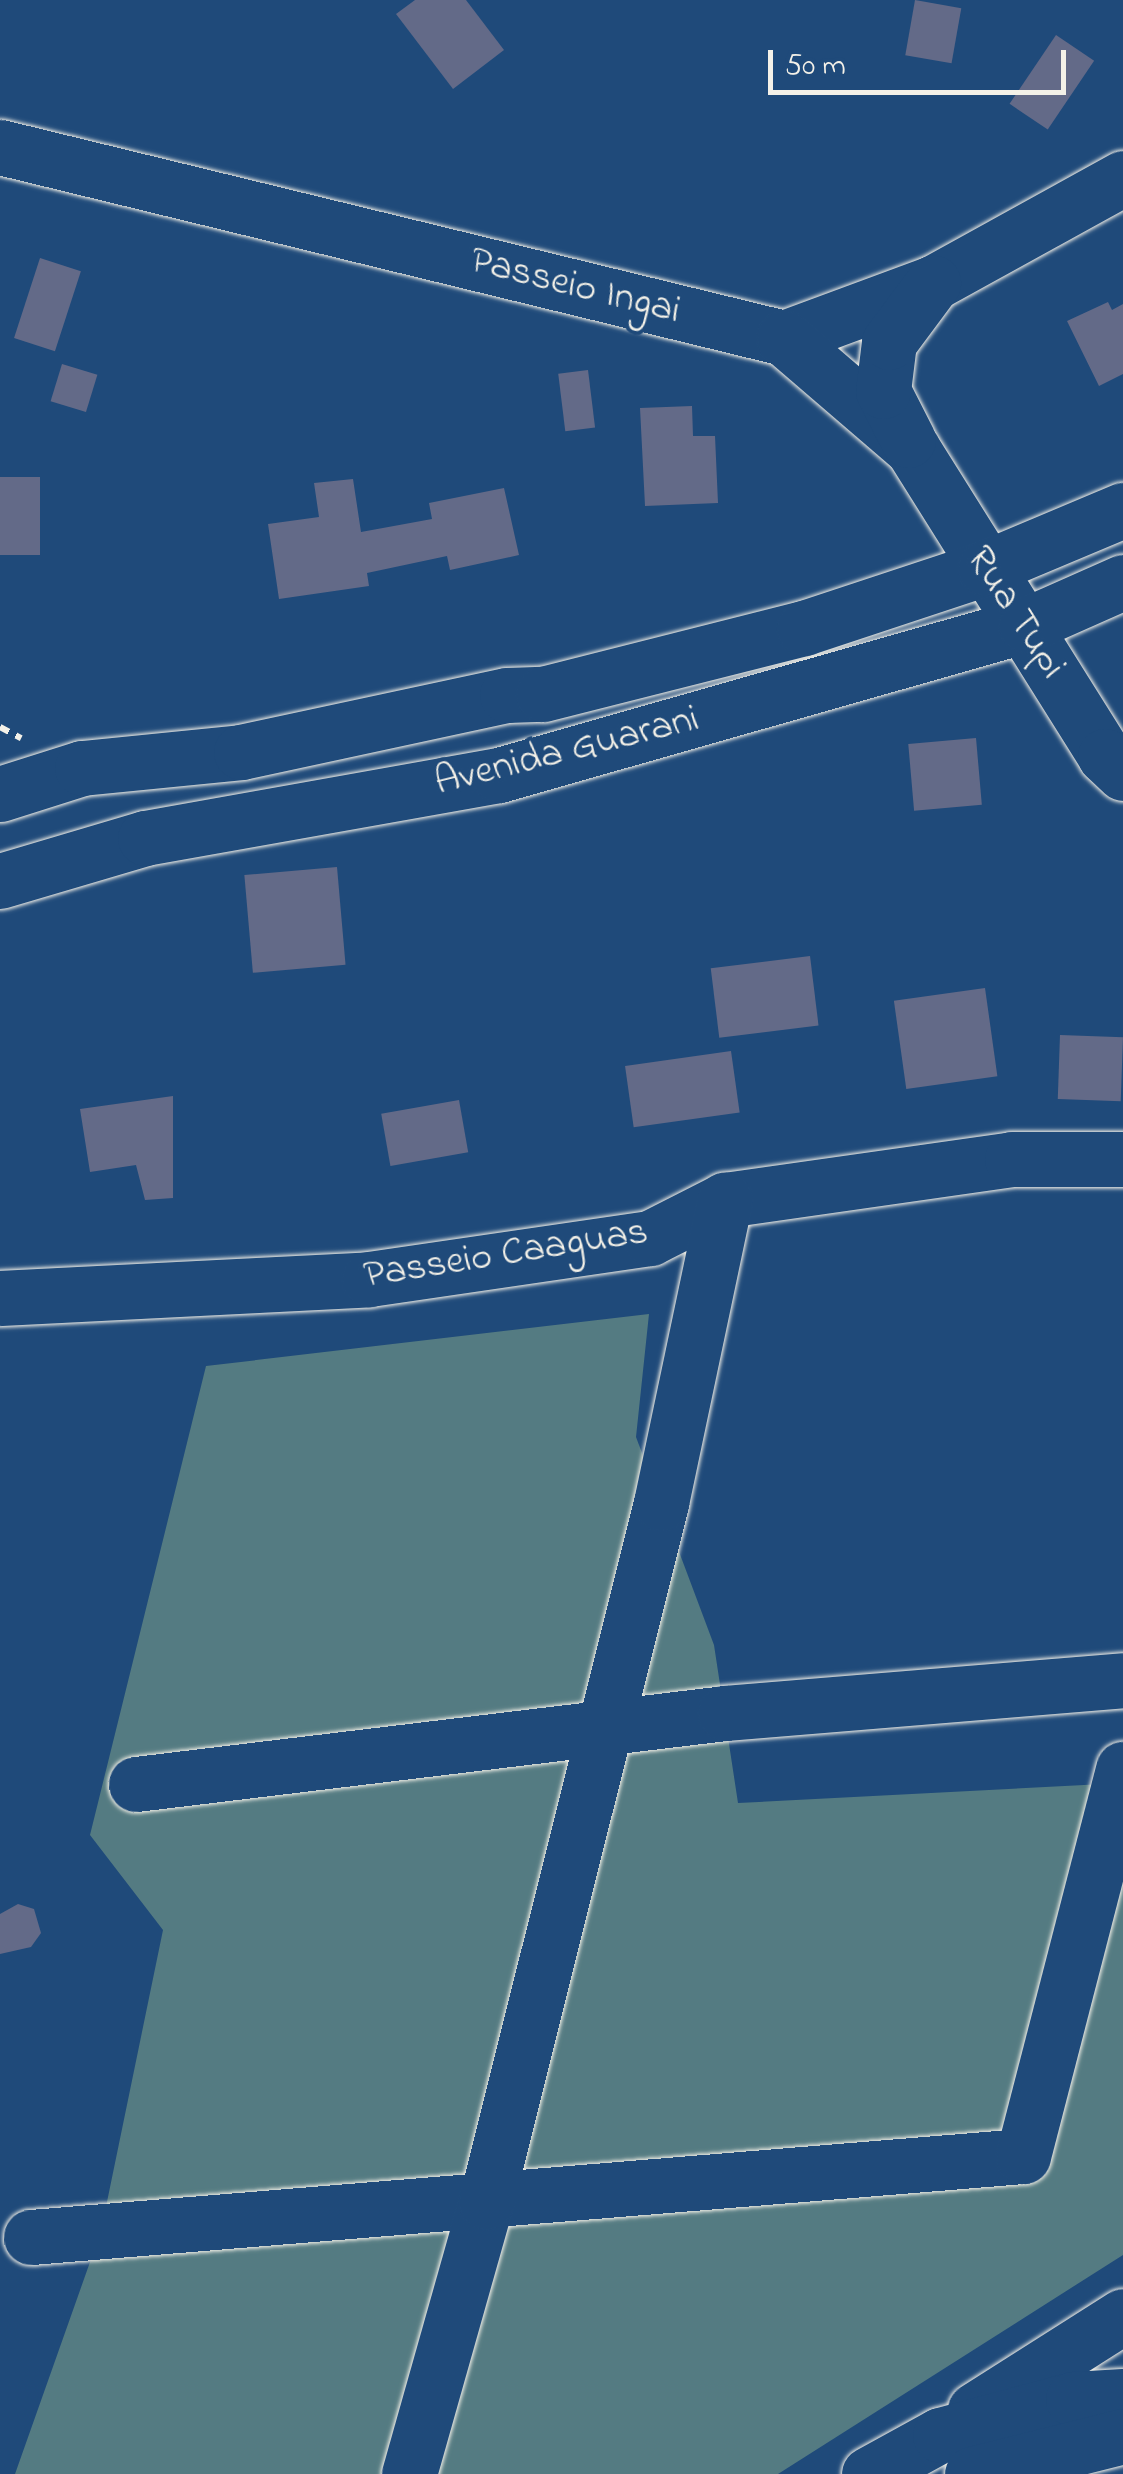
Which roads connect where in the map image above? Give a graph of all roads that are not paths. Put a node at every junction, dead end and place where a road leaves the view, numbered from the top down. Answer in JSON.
{"nodes":[{"id":1,"x":0,"y":146,"type":"edge"},
{"id":2,"x":1123,"y":178,"type":"edge"},
{"id":3,"x":933,"y":284,"type":"junction"},
{"id":4,"x":784,"y":338,"type":"junction"},
{"id":5,"x":912,"y":448,"type":"junction"},
{"id":6,"x":1123,"y":510,"type":"edge"},
{"id":7,"x":985,"y":568,"type":"junction"},
{"id":8,"x":1123,"y":582,"type":"edge"},
{"id":9,"x":1026,"y":625,"type":"junction"},
{"id":10,"x":1123,"y":773,"type":"edge"},
{"id":11,"x":0,"y":794,"type":"edge"},
{"id":12,"x":0,"y":881,"type":"edge"},
{"id":13,"x":1123,"y":1160,"type":"edge"},
{"id":14,"x":724,"y":1200,"type":"junction"},
{"id":15,"x":0,"y":1298,"type":"edge"},
{"id":16,"x":1123,"y":1680,"type":"edge"},
{"id":17,"x":604,"y":1726,"type":"junction"},
{"id":18,"x":1123,"y":1768,"type":"edge"},
{"id":19,"x":136,"y":1784,"type":"dead end"},
{"id":20,"x":486,"y":2202,"type":"junction"},
{"id":21,"x":31,"y":2237,"type":"dead end"},
{"id":22,"x":1123,"y":2316,"type":"edge"},
{"id":23,"x":1123,"y":2396,"type":"edge"},
{"id":24,"x":1123,"y":2436,"type":"edge"},
{"id":25,"x":956,"y":2455,"type":"edge"},
{"id":26,"x":409,"y":2474,"type":"edge"},
{"id":27,"x":870,"y":2474,"type":"edge"}],
"edges":[{"from":1,"to":4,"type":"street","name":"Passeio Ingai"},
{"from":2,"to":3,"type":"street"},
{"from":3,"to":4,"type":"street"},
{"from":3,"to":5,"type":"street","name":"Rua Tupi"},
{"from":4,"to":5,"type":"street","name":"Rua Tupi"},
{"from":5,"to":7,"type":"street","name":"Rua Tupi"},
{"from":6,"to":7,"type":"street","name":"Avenida Guarani"},
{"from":7,"to":9,"type":"street","name":"Rua Tupi"},
{"from":7,"to":11,"type":"street","name":"Avenida Guarani"},
{"from":8,"to":9,"type":"street","name":"Avenida Guarani"},
{"from":9,"to":10,"type":"street","name":"Rua Tupi"},
{"from":9,"to":12,"type":"street","name":"Avenida Guarani"},
{"from":13,"to":14,"type":"street","name":"Passeio Caaguas"},
{"from":14,"to":15,"type":"street","name":"Passeio Caaguas"},
{"from":14,"to":17,"type":"street"},
{"from":16,"to":17,"type":"street"},
{"from":17,"to":19,"type":"street"},
{"from":17,"to":20,"type":"street"},
{"from":18,"to":20,"type":"street"},
{"from":20,"to":21,"type":"street"},
{"from":20,"to":26,"type":"street"},
{"from":22,"to":25,"type":"street"},
{"from":23,"to":25,"type":"street"},
{"from":24,"to":25,"type":"street"},
{"from":25,"to":27,"type":"street"}]}
